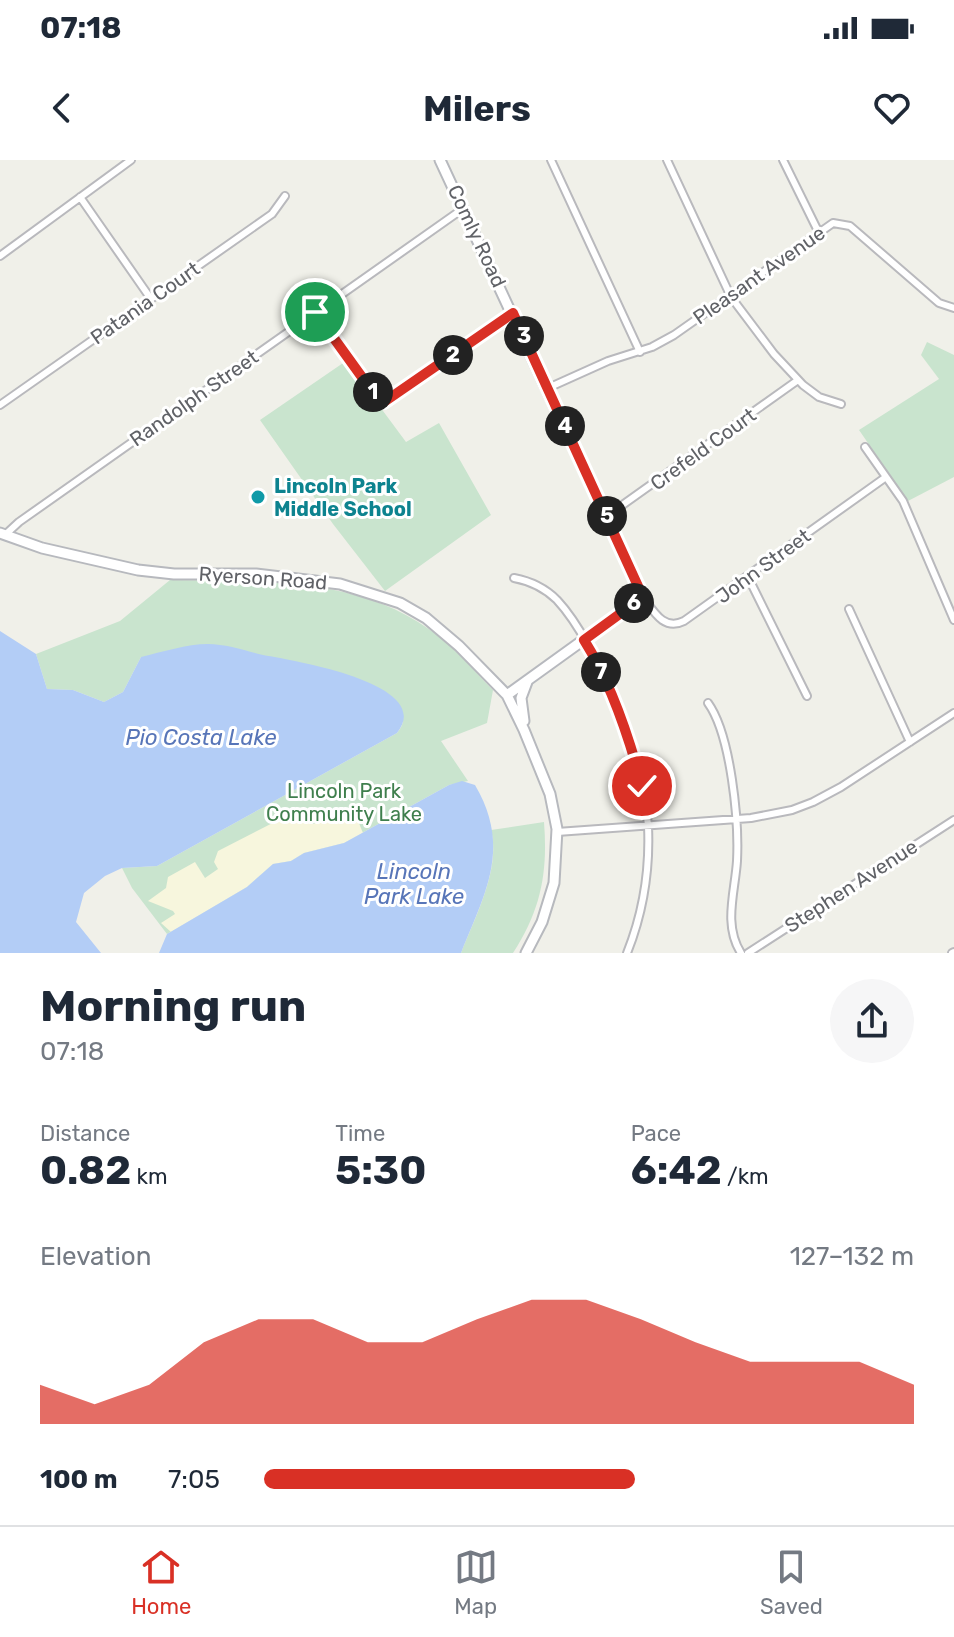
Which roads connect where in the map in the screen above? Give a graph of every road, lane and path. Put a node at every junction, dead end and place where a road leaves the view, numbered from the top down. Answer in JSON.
{"nodes":[{"id":1,"x":131,"y":160,"type":"edge"},
{"id":2,"x":441,"y":160,"type":"edge"},
{"id":3,"x":551,"y":160,"type":"edge"},
{"id":4,"x":667,"y":160,"type":"edge"},
{"id":5,"x":783,"y":160,"type":"edge"},
{"id":6,"x":285,"y":196,"type":"dead end"},
{"id":7,"x":80,"y":197,"type":"junction"},
{"id":8,"x":464,"y":208,"type":"junction"},
{"id":9,"x":818,"y":231,"type":"junction"},
{"id":10,"x":0,"y":256,"type":"edge"},
{"id":11,"x":730,"y":295,"type":"junction"},
{"id":12,"x":151,"y":299,"type":"junction"},
{"id":13,"x":954,"y":308,"type":"edge"},
{"id":14,"x":315,"y":312,"type":"junction"},
{"id":15,"x":513,"y":313,"type":"junction"},
{"id":16,"x":640,"y":352,"type":"junction"},
{"id":17,"x":798,"y":380,"type":"junction"},
{"id":18,"x":548,"y":388,"type":"junction"},
{"id":19,"x":841,"y":404,"type":"dead end"},
{"id":20,"x":0,"y":405,"type":"edge"},
{"id":21,"x":865,"y":447,"type":"dead end"},
{"id":22,"x":886,"y":477,"type":"junction"},
{"id":23,"x":607,"y":516,"type":"junction"},
{"id":24,"x":3,"y":534,"type":"edge"},
{"id":25,"x":748,"y":577,"type":"junction"},
{"id":26,"x":514,"y":578,"type":"dead end"},
{"id":27,"x":643,"y":597,"type":"junction"},
{"id":28,"x":849,"y":609,"type":"dead end"},
{"id":29,"x":954,"y":620,"type":"edge"},
{"id":30,"x":584,"y":640,"type":"junction"},
{"id":31,"x":529,"y":680,"type":"junction"},
{"id":32,"x":507,"y":695,"type":"junction"},
{"id":33,"x":807,"y":696,"type":"dead end"},
{"id":34,"x":708,"y":703,"type":"dead end"},
{"id":35,"x":954,"y":713,"type":"edge"},
{"id":36,"x":910,"y":742,"type":"junction"},
{"id":37,"x":532,"y":748,"type":"junction"},
{"id":38,"x":736,"y":819,"type":"junction"},
{"id":39,"x":954,"y":820,"type":"edge"},
{"id":40,"x":648,"y":824,"type":"junction"},
{"id":41,"x":557,"y":832,"type":"junction"},
{"id":42,"x":526,"y":953,"type":"edge"},
{"id":43,"x":627,"y":953,"type":"edge"},
{"id":44,"x":741,"y":953,"type":"edge"},
{"id":45,"x":748,"y":953,"type":"edge"}],
"edges":[{"from":1,"to":7,"type":"street"},
{"from":2,"to":8,"type":"main road","name":"Comly Road"},
{"from":3,"to":16,"type":"street"},
{"from":4,"to":11,"type":"street"},
{"from":5,"to":9,"type":"street"},
{"from":6,"to":12,"type":"street","name":"Patania Court"},
{"from":7,"to":10,"type":"street"},
{"from":7,"to":12,"type":"street"},
{"from":8,"to":14,"type":"street","name":"Randolph Street"},
{"from":8,"to":15,"type":"main road","name":"Comly Road"},
{"from":9,"to":11,"type":"street","name":"Pleasant Avenue"},
{"from":9,"to":13,"type":"street","name":"Pleasant Avenue"},
{"from":11,"to":16,"type":"street","name":"Pleasant Avenue"},
{"from":11,"to":17,"type":"street"},
{"from":12,"to":20,"type":"street","name":"Patania Court"},
{"from":14,"to":15,"type":"street"},
{"from":14,"to":24,"type":"street","name":"Randolph Street"},
{"from":15,"to":18,"type":"main road","name":"Comly Road"},
{"from":16,"to":18,"type":"street","name":"Pleasant Avenue"},
{"from":17,"to":19,"type":"street"},
{"from":17,"to":23,"type":"street","name":"Crefeld Court"},
{"from":18,"to":23,"type":"main road","name":"Comly Road"},
{"from":21,"to":22,"type":"street"},
{"from":22,"to":25,"type":"street","name":"John Street"},
{"from":22,"to":29,"type":"street"},
{"from":23,"to":27,"type":"main road","name":"Comly Road"},
{"from":24,"to":32,"type":"main road","name":"Ryerson Road"},
{"from":25,"to":27,"type":"street","name":"John Street"},
{"from":25,"to":33,"type":"street"},
{"from":26,"to":30,"type":"street"},
{"from":27,"to":30,"type":"main road"},
{"from":28,"to":36,"type":"street"},
{"from":30,"to":31,"type":"main road"},
{"from":30,"to":40,"type":"street"},
{"from":31,"to":32,"type":"main road"},
{"from":31,"to":37,"type":"main road"},
{"from":32,"to":37,"type":"main road","name":"Ryerson Road"},
{"from":34,"to":38,"type":"street"},
{"from":35,"to":36,"type":"street"},
{"from":36,"to":38,"type":"street"},
{"from":37,"to":41,"type":"main road","name":"Ryerson Road"},
{"from":38,"to":40,"type":"street"},
{"from":38,"to":44,"type":"street"},
{"from":39,"to":45,"type":"street","name":"Stephen Avenue"},
{"from":40,"to":41,"type":"street"},
{"from":40,"to":43,"type":"street"},
{"from":41,"to":42,"type":"main road","name":"Ryerson Road"}]}
